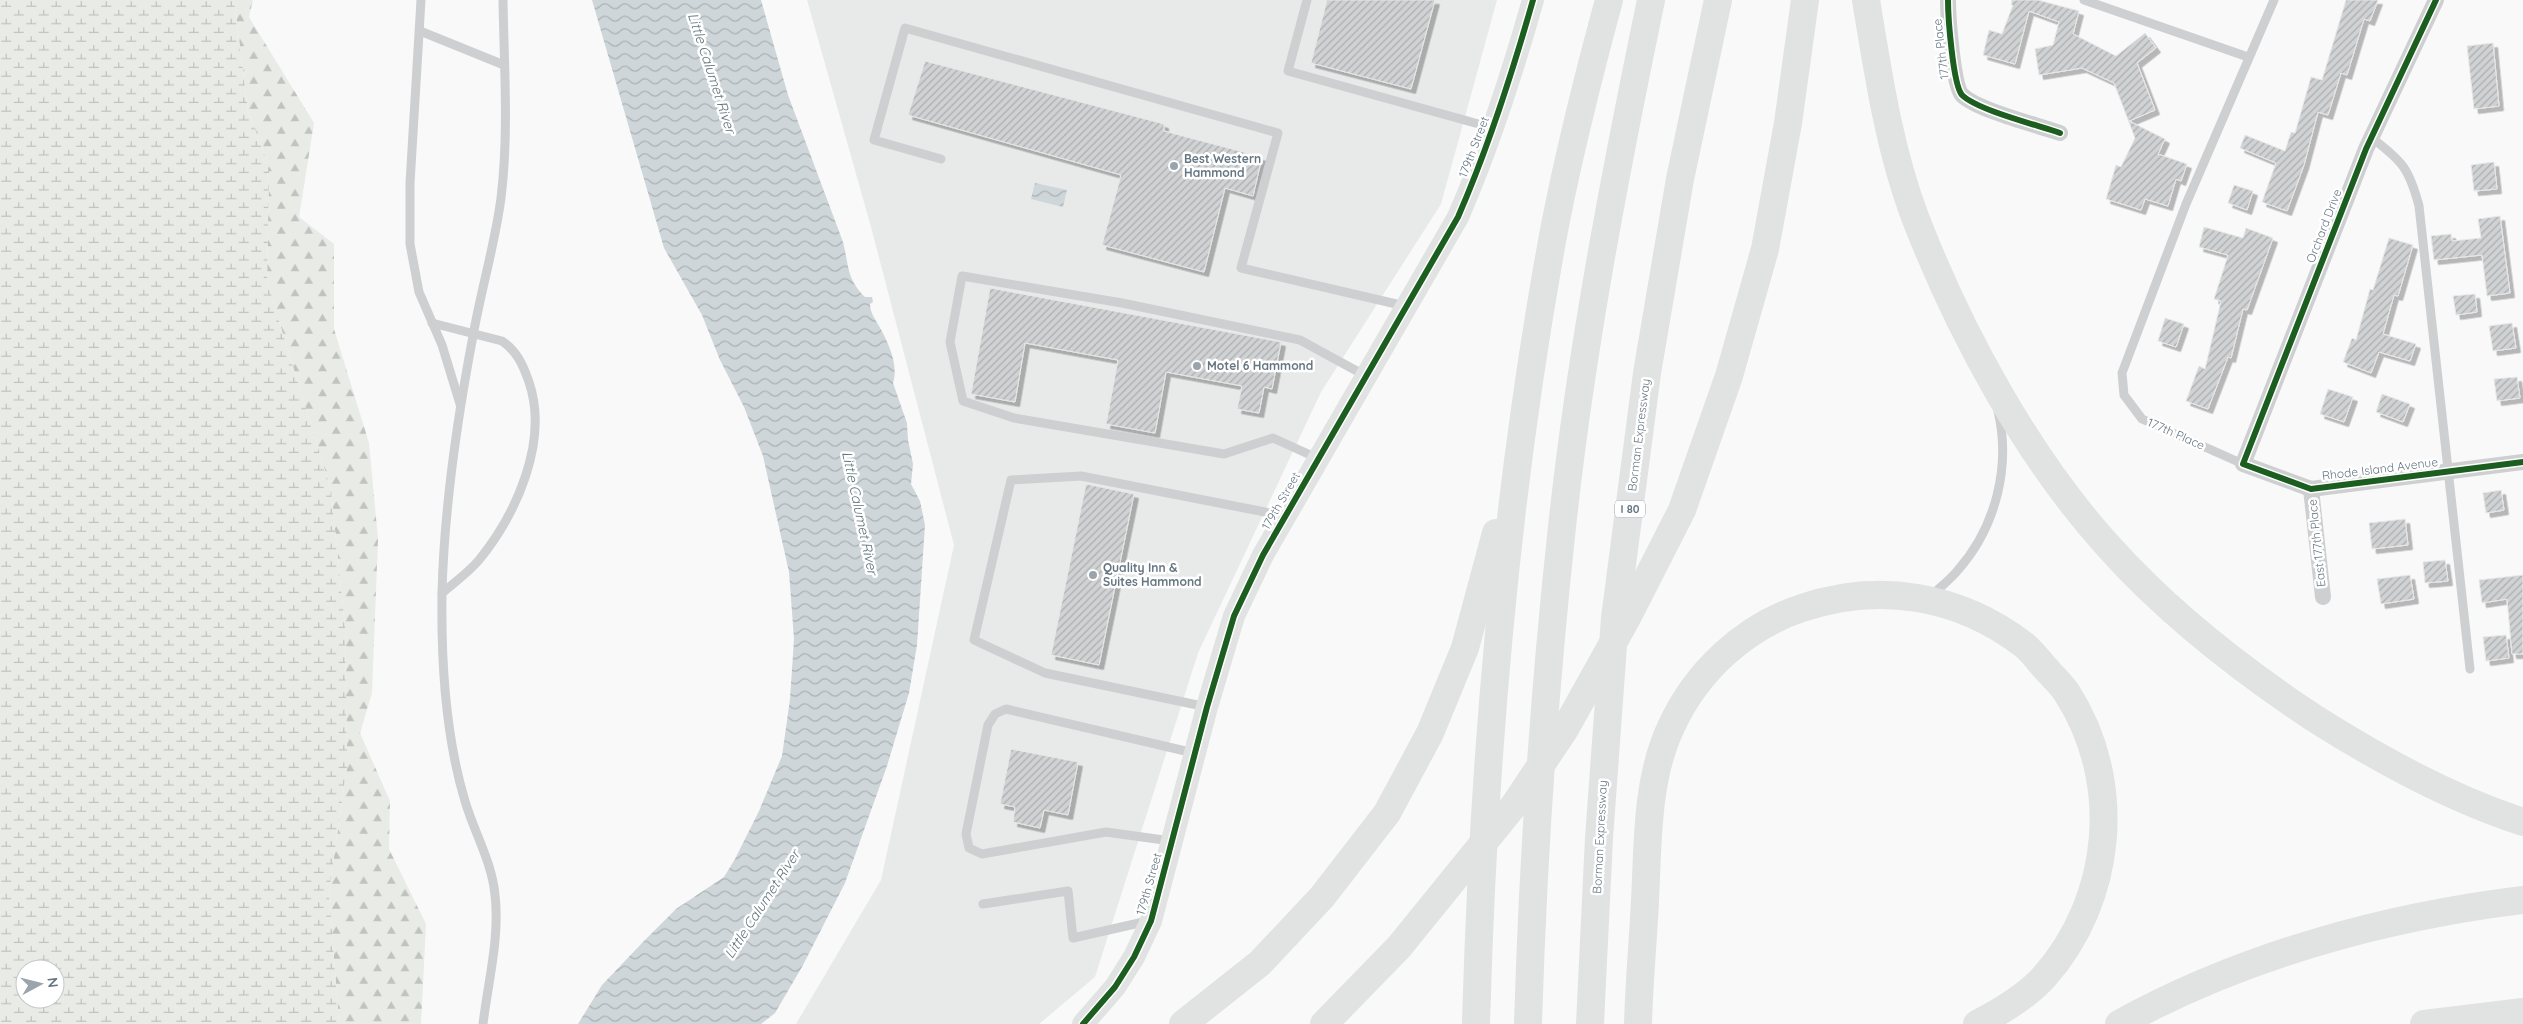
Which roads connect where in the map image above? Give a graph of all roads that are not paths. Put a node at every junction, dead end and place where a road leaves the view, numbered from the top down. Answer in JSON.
{"nodes":[{"id":1,"x":421,"y":0,"type":"edge"},
{"id":2,"x":503,"y":0,"type":"edge"},
{"id":3,"x":1307,"y":0,"type":"edge"},
{"id":4,"x":1533,"y":0,"type":"edge"},
{"id":5,"x":1609,"y":0,"type":"edge"},
{"id":6,"x":1651,"y":0,"type":"edge"},
{"id":7,"x":1718,"y":0,"type":"edge"},
{"id":8,"x":1805,"y":0,"type":"edge"},
{"id":9,"x":1866,"y":0,"type":"edge"},
{"id":10,"x":1948,"y":0,"type":"edge"},
{"id":11,"x":2084,"y":0,"type":"edge"},
{"id":12,"x":2274,"y":0,"type":"edge"},
{"id":13,"x":2436,"y":0,"type":"edge"},
{"id":14,"x":420,"y":31,"type":"junction"},
{"id":15,"x":2248,"y":58,"type":"junction"},
{"id":16,"x":504,"y":64,"type":"junction"},
{"id":17,"x":1494,"y":128,"type":"junction"},
{"id":18,"x":2060,"y":133,"type":"dead end"},
{"id":19,"x":2372,"y":138,"type":"junction"},
{"id":20,"x":941,"y":159,"type":"dead end"},
{"id":21,"x":1407,"y":306,"type":"junction"},
{"id":22,"x":432,"y":323,"type":"junction"},
{"id":23,"x":473,"y":334,"type":"junction"},
{"id":24,"x":1366,"y":376,"type":"junction"},
{"id":25,"x":1990,"y":377,"type":"junction"},
{"id":26,"x":461,"y":406,"type":"junction"},
{"id":27,"x":1521,"y":428,"type":"junction"},
{"id":28,"x":1318,"y":458,"type":"junction"},
{"id":29,"x":2523,"y":462,"type":"edge"},
{"id":30,"x":2243,"y":464,"type":"junction"},
{"id":31,"x":2448,"y":472,"type":"junction"},
{"id":32,"x":2311,"y":489,"type":"junction"},
{"id":33,"x":1286,"y":516,"type":"junction"},
{"id":34,"x":442,"y":593,"type":"junction"},
{"id":35,"x":2323,"y":597,"type":"dead end"},
{"id":36,"x":1928,"y":599,"type":"junction"},
{"id":37,"x":2470,"y":669,"type":"dead end"},
{"id":38,"x":1207,"y":707,"type":"junction"},
{"id":39,"x":1195,"y":753,"type":"junction"},
{"id":40,"x":2523,"y":822,"type":"edge"},
{"id":41,"x":1172,"y":841,"type":"junction"},
{"id":42,"x":2523,"y":900,"type":"edge"},
{"id":43,"x":983,"y":904,"type":"dead end"},
{"id":44,"x":1151,"y":921,"type":"junction"},
{"id":45,"x":2523,"y":1012,"type":"edge"},
{"id":46,"x":1638,"y":1020,"type":"edge"},
{"id":47,"x":483,"y":1024,"type":"edge"},
{"id":48,"x":1083,"y":1024,"type":"edge"},
{"id":49,"x":1183,"y":1024,"type":"edge"},
{"id":50,"x":1324,"y":1024,"type":"edge"},
{"id":51,"x":1476,"y":1024,"type":"edge"},
{"id":52,"x":1528,"y":1024,"type":"edge"},
{"id":53,"x":1590,"y":1024,"type":"edge"},
{"id":54,"x":1977,"y":1024,"type":"edge"},
{"id":55,"x":2119,"y":1024,"type":"edge"},
{"id":56,"x":2424,"y":1024,"type":"edge"}],
"edges":[{"from":1,"to":14,"type":"lane"},
{"from":2,"to":16,"type":"lane"},
{"from":3,"to":17,"type":"lane"},
{"from":4,"to":17,"type":"street","name":"179th Street"},
{"from":5,"to":27,"type":"highway"},
{"from":6,"to":52,"type":"highway"},
{"from":7,"to":53,"type":"highway","name":"Borman Expressway","number":"I 80"},
{"from":8,"to":50,"type":"highway"},
{"from":9,"to":25,"type":"highway"},
{"from":10,"to":18,"type":"street","name":"177th Place"},
{"from":11,"to":15,"type":"lane"},
{"from":12,"to":15,"type":"lane","name":"177th Place"},
{"from":13,"to":19,"type":"street","name":"Orchard Drive"},
{"from":14,"to":16,"type":"lane"},
{"from":14,"to":22,"type":"lane"},
{"from":15,"to":30,"type":"lane","name":"177th Place"},
{"from":16,"to":23,"type":"lane"},
{"from":17,"to":21,"type":"street","name":"179th Street"},
{"from":19,"to":30,"type":"street","name":"Orchard Drive"},
{"from":19,"to":31,"type":"lane"},
{"from":20,"to":21,"type":"lane"},
{"from":21,"to":24,"type":"street","name":"179th Street"},
{"from":22,"to":23,"type":"lane"},
{"from":22,"to":26,"type":"lane"},
{"from":23,"to":26,"type":"lane"},
{"from":23,"to":34,"type":"lane"},
{"from":24,"to":28,"type":"street","name":"179th Street"},
{"from":24,"to":28,"type":"lane"},
{"from":25,"to":36,"type":"lane"},
{"from":25,"to":40,"type":"highway"},
{"from":26,"to":34,"type":"lane"},
{"from":27,"to":49,"type":"highway"},
{"from":27,"to":51,"type":"highway"},
{"from":28,"to":33,"type":"street","name":"179th Street"},
{"from":29,"to":31,"type":"street","name":"Rhode Island Avenue"},
{"from":30,"to":32,"type":"street","name":"Rhode Island Avenue"},
{"from":31,"to":32,"type":"street","name":"Rhode Island Avenue"},
{"from":31,"to":37,"type":"lane"},
{"from":32,"to":35,"type":"street","name":"East 177th Place"},
{"from":33,"to":38,"type":"street","name":"179th Street"},
{"from":33,"to":38,"type":"lane"},
{"from":34,"to":47,"type":"lane"},
{"from":36,"to":46,"type":"highway"},
{"from":36,"to":54,"type":"highway"},
{"from":38,"to":39,"type":"street","name":"179th Street"},
{"from":39,"to":41,"type":"street","name":"179th Street"},
{"from":39,"to":41,"type":"lane"},
{"from":41,"to":44,"type":"street","name":"179th Street"},
{"from":42,"to":55,"type":"highway"},
{"from":43,"to":44,"type":"lane"},
{"from":44,"to":48,"type":"street","name":"179th Street"},
{"from":45,"to":56,"type":"highway"}]}
